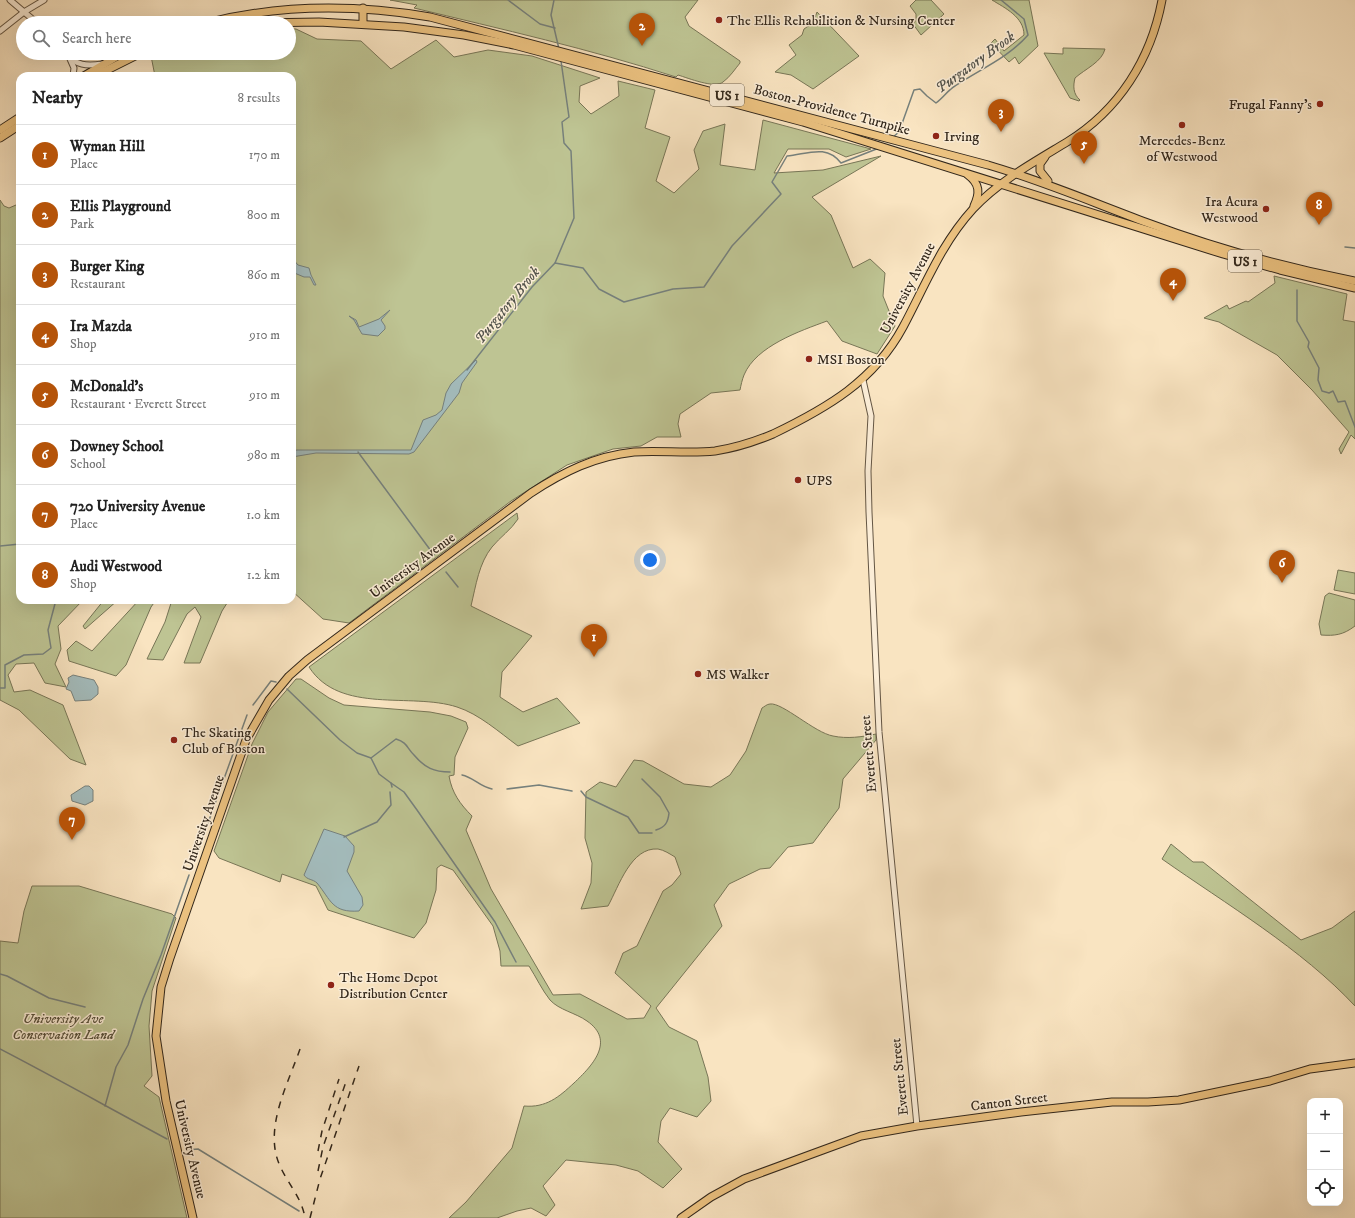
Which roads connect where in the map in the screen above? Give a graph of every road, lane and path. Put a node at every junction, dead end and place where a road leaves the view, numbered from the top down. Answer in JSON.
{"nodes":[{"id":1,"x":10,"y":0,"type":"edge"},
{"id":2,"x":44,"y":0,"type":"edge"},
{"id":3,"x":1162,"y":0,"type":"edge"},
{"id":4,"x":363,"y":8,"type":"junction"},
{"id":5,"x":24,"y":12,"type":"junction"},
{"id":6,"x":19,"y":16,"type":"edge"},
{"id":7,"x":29,"y":16,"type":"edge"},
{"id":8,"x":240,"y":16,"type":"edge"},
{"id":9,"x":16,"y":18,"type":"edge"},
{"id":10,"x":296,"y":22,"type":"edge"},
{"id":11,"x":363,"y":24,"type":"junction"},
{"id":12,"x":0,"y":31,"type":"edge"},
{"id":13,"x":556,"y":53,"type":"junction"},
{"id":14,"x":566,"y":56,"type":"junction"},
{"id":15,"x":71,"y":60,"type":"edge"},
{"id":16,"x":74,"y":60,"type":"edge"},
{"id":17,"x":111,"y":60,"type":"edge"},
{"id":18,"x":127,"y":60,"type":"edge"},
{"id":19,"x":104,"y":64,"type":"junction"},
{"id":20,"x":74,"y":72,"type":"edge"},
{"id":21,"x":91,"y":72,"type":"edge"},
{"id":22,"x":102,"y":72,"type":"edge"},
{"id":23,"x":16,"y":120,"type":"edge"},
{"id":24,"x":16,"y":128,"type":"edge"},
{"id":25,"x":0,"y":130,"type":"edge"},
{"id":26,"x":0,"y":138,"type":"edge"},
{"id":27,"x":1048,"y":153,"type":"junction"},
{"id":28,"x":962,"y":171,"type":"junction"},
{"id":29,"x":1017,"y":173,"type":"junction"},
{"id":30,"x":1001,"y":184,"type":"junction"},
{"id":31,"x":1057,"y":187,"type":"junction"},
{"id":32,"x":972,"y":210,"type":"junction"},
{"id":33,"x":1355,"y":281,"type":"edge"},
{"id":34,"x":1355,"y":288,"type":"edge"},
{"id":35,"x":863,"y":380,"type":"junction"},
{"id":36,"x":1355,"y":1063,"type":"edge"},
{"id":37,"x":917,"y":1126,"type":"junction"},
{"id":38,"x":193,"y":1218,"type":"edge"},
{"id":39,"x":681,"y":1218,"type":"edge"}],
"edges":[{"from":1,"to":5,"type":"street"},
{"from":2,"to":5,"type":"street"},
{"from":3,"to":27,"type":"main road"},
{"from":4,"to":8,"type":"main road","name":"Boston-Providence Turnpike","number":"US 1"},
{"from":4,"to":11,"type":"main road"},
{"from":4,"to":13,"type":"main road","name":"Boston-Providence Turnpike","number":"US 1"},
{"from":5,"to":6,"type":"street"},
{"from":5,"to":7,"type":"street"},
{"from":9,"to":12,"type":"street"},
{"from":10,"to":11,"type":"main road","name":"Boston-Providence Turnpike","number":"US 1"},
{"from":11,"to":13,"type":"main road","name":"Boston-Providence Turnpike","number":"US 1"},
{"from":13,"to":14,"type":"main road","name":"Boston-Providence Turnpike","number":"US 1"},
{"from":14,"to":28,"type":"main road","name":"Boston-Providence Turnpike","number":"US 1"},
{"from":14,"to":29,"type":"main road","name":"Boston-Providence Turnpike","number":"US 1"},
{"from":15,"to":20,"type":"street"},
{"from":16,"to":19,"type":"street"},
{"from":17,"to":19,"type":"main road"},
{"from":18,"to":22,"type":"main road"},
{"from":19,"to":21,"type":"main road"},
{"from":23,"to":25,"type":"main road"},
{"from":24,"to":26,"type":"main road"},
{"from":27,"to":29,"type":"main road"},
{"from":27,"to":31,"type":"main road"},
{"from":28,"to":30,"type":"main road","name":"Boston-Providence Turnpike","number":"US 1"},
{"from":28,"to":32,"type":"main road"},
{"from":29,"to":30,"type":"main road"},
{"from":29,"to":31,"type":"main road","name":"Boston-Providence Turnpike","number":"US 1"},
{"from":30,"to":32,"type":"main road","name":"University Avenue"},
{"from":30,"to":34,"type":"main road","name":"Boston-Providence Turnpike","number":"US 1"},
{"from":31,"to":33,"type":"main road","name":"Boston-Providence Turnpike","number":"US 1"},
{"from":32,"to":35,"type":"main road","name":"University Avenue"},
{"from":35,"to":37,"type":"street","name":"Everett Street"},
{"from":35,"to":38,"type":"main road","name":"University Avenue"},
{"from":36,"to":37,"type":"main road","name":"Canton Street"},
{"from":37,"to":39,"type":"main road","name":"Canton Street"}]}
